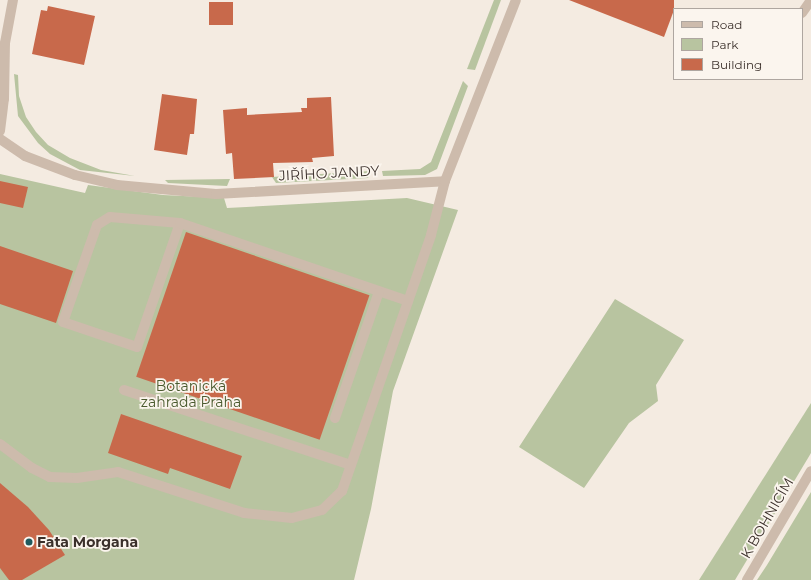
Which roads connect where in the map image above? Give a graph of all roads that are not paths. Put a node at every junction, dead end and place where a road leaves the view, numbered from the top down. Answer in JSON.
{"nodes":[{"id":1,"x":13,"y":0,"type":"edge"},
{"id":2,"x":516,"y":0,"type":"edge"},
{"id":3,"x":811,"y":0,"type":"edge"},
{"id":4,"x":803,"y":12,"type":"edge"},
{"id":5,"x":0,"y":132,"type":"edge"},
{"id":6,"x":0,"y":139,"type":"edge"},
{"id":7,"x":445,"y":181,"type":"junction"},
{"id":8,"x":180,"y":223,"type":"junction"},
{"id":9,"x":379,"y":292,"type":"junction"},
{"id":10,"x":408,"y":301,"type":"junction"},
{"id":11,"x":124,"y":390,"type":"dead end"},
{"id":12,"x":335,"y":418,"type":"dead end"},
{"id":13,"x":0,"y":444,"type":"edge"},
{"id":14,"x":351,"y":465,"type":"junction"},
{"id":15,"x":811,"y":471,"type":"edge"},
{"id":16,"x":747,"y":580,"type":"edge"}],
"edges":[{"from":1,"to":5,"type":"street"},
{"from":2,"to":7,"type":"street"},
{"from":3,"to":4,"type":"street"},
{"from":6,"to":7,"type":"street","name":"JIŘÍHO JANDY"},
{"from":7,"to":10,"type":"street"},
{"from":8,"to":8,"type":"street"},
{"from":8,"to":9,"type":"street"},
{"from":9,"to":10,"type":"street"},
{"from":9,"to":12,"type":"street"},
{"from":10,"to":14,"type":"street"},
{"from":11,"to":14,"type":"street"},
{"from":13,"to":14,"type":"street"},
{"from":15,"to":16,"type":"street","name":"K BOHNICÍM"}]}
